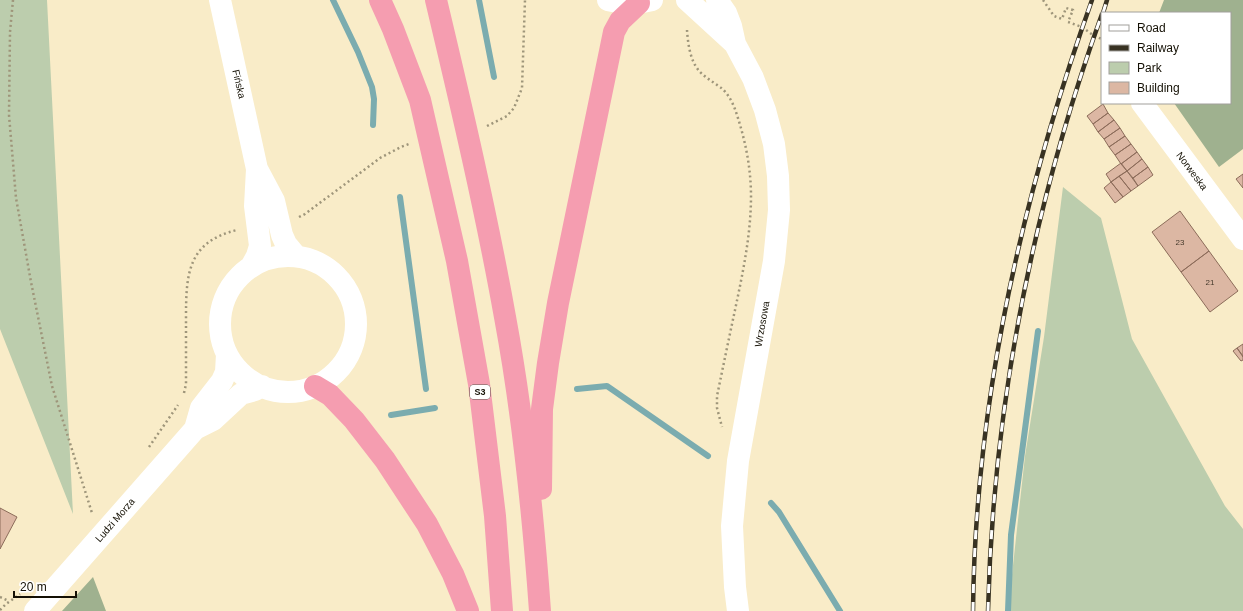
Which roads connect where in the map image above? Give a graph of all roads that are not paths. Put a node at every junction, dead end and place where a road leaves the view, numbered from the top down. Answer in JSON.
{"nodes":[{"id":1,"x":220,"y":0,"type":"edge"},
{"id":2,"x":380,"y":0,"type":"edge"},
{"id":3,"x":436,"y":0,"type":"edge"},
{"id":4,"x":608,"y":0,"type":"edge"},
{"id":5,"x":717,"y":0,"type":"edge"},
{"id":6,"x":646,"y":2,"type":"edge"},
{"id":7,"x":692,"y":5,"type":"edge"},
{"id":8,"x":735,"y":44,"type":"junction"},
{"id":9,"x":1143,"y":104,"type":"edge"},
{"id":10,"x":257,"y":169,"type":"junction"},
{"id":11,"x":1243,"y":239,"type":"edge"},
{"id":12,"x":296,"y":256,"type":"junction"},
{"id":13,"x":251,"y":267,"type":"junction"},
{"id":14,"x":227,"y":354,"type":"junction"},
{"id":15,"x":262,"y":386,"type":"junction"},
{"id":16,"x":315,"y":386,"type":"junction"},
{"id":17,"x":195,"y":429,"type":"junction"},
{"id":18,"x":539,"y":606,"type":"edge"},
{"id":19,"x":35,"y":611,"type":"edge"},
{"id":20,"x":468,"y":611,"type":"edge"},
{"id":21,"x":502,"y":611,"type":"edge"},
{"id":22,"x":738,"y":611,"type":"edge"}],
"edges":[{"from":1,"to":10,"type":"street","name":"Fińska"},
{"from":2,"to":21,"type":"highway","number":"S3"},
{"from":3,"to":18,"type":"highway"},
{"from":4,"to":6,"type":"street"},
{"from":5,"to":8,"type":"street","name":"Wrzosowa"},
{"from":6,"to":18,"type":"highway"},
{"from":7,"to":8,"type":"street","name":"Wrzosowa"},
{"from":8,"to":22,"type":"street","name":"Wrzosowa"},
{"from":9,"to":11,"type":"street","name":"Norweska"},
{"from":10,"to":12,"type":"street","name":"Fińska"},
{"from":10,"to":13,"type":"street","name":"Fińska"},
{"from":12,"to":13,"type":"street"},
{"from":12,"to":16,"type":"street"},
{"from":13,"to":14,"type":"street"},
{"from":14,"to":15,"type":"street"},
{"from":14,"to":17,"type":"street","name":"Ludzi Morza"},
{"from":15,"to":16,"type":"street"},
{"from":15,"to":17,"type":"street","name":"Ludzi Morza"},
{"from":16,"to":20,"type":"highway"},
{"from":17,"to":19,"type":"street","name":"Ludzi Morza"}]}
